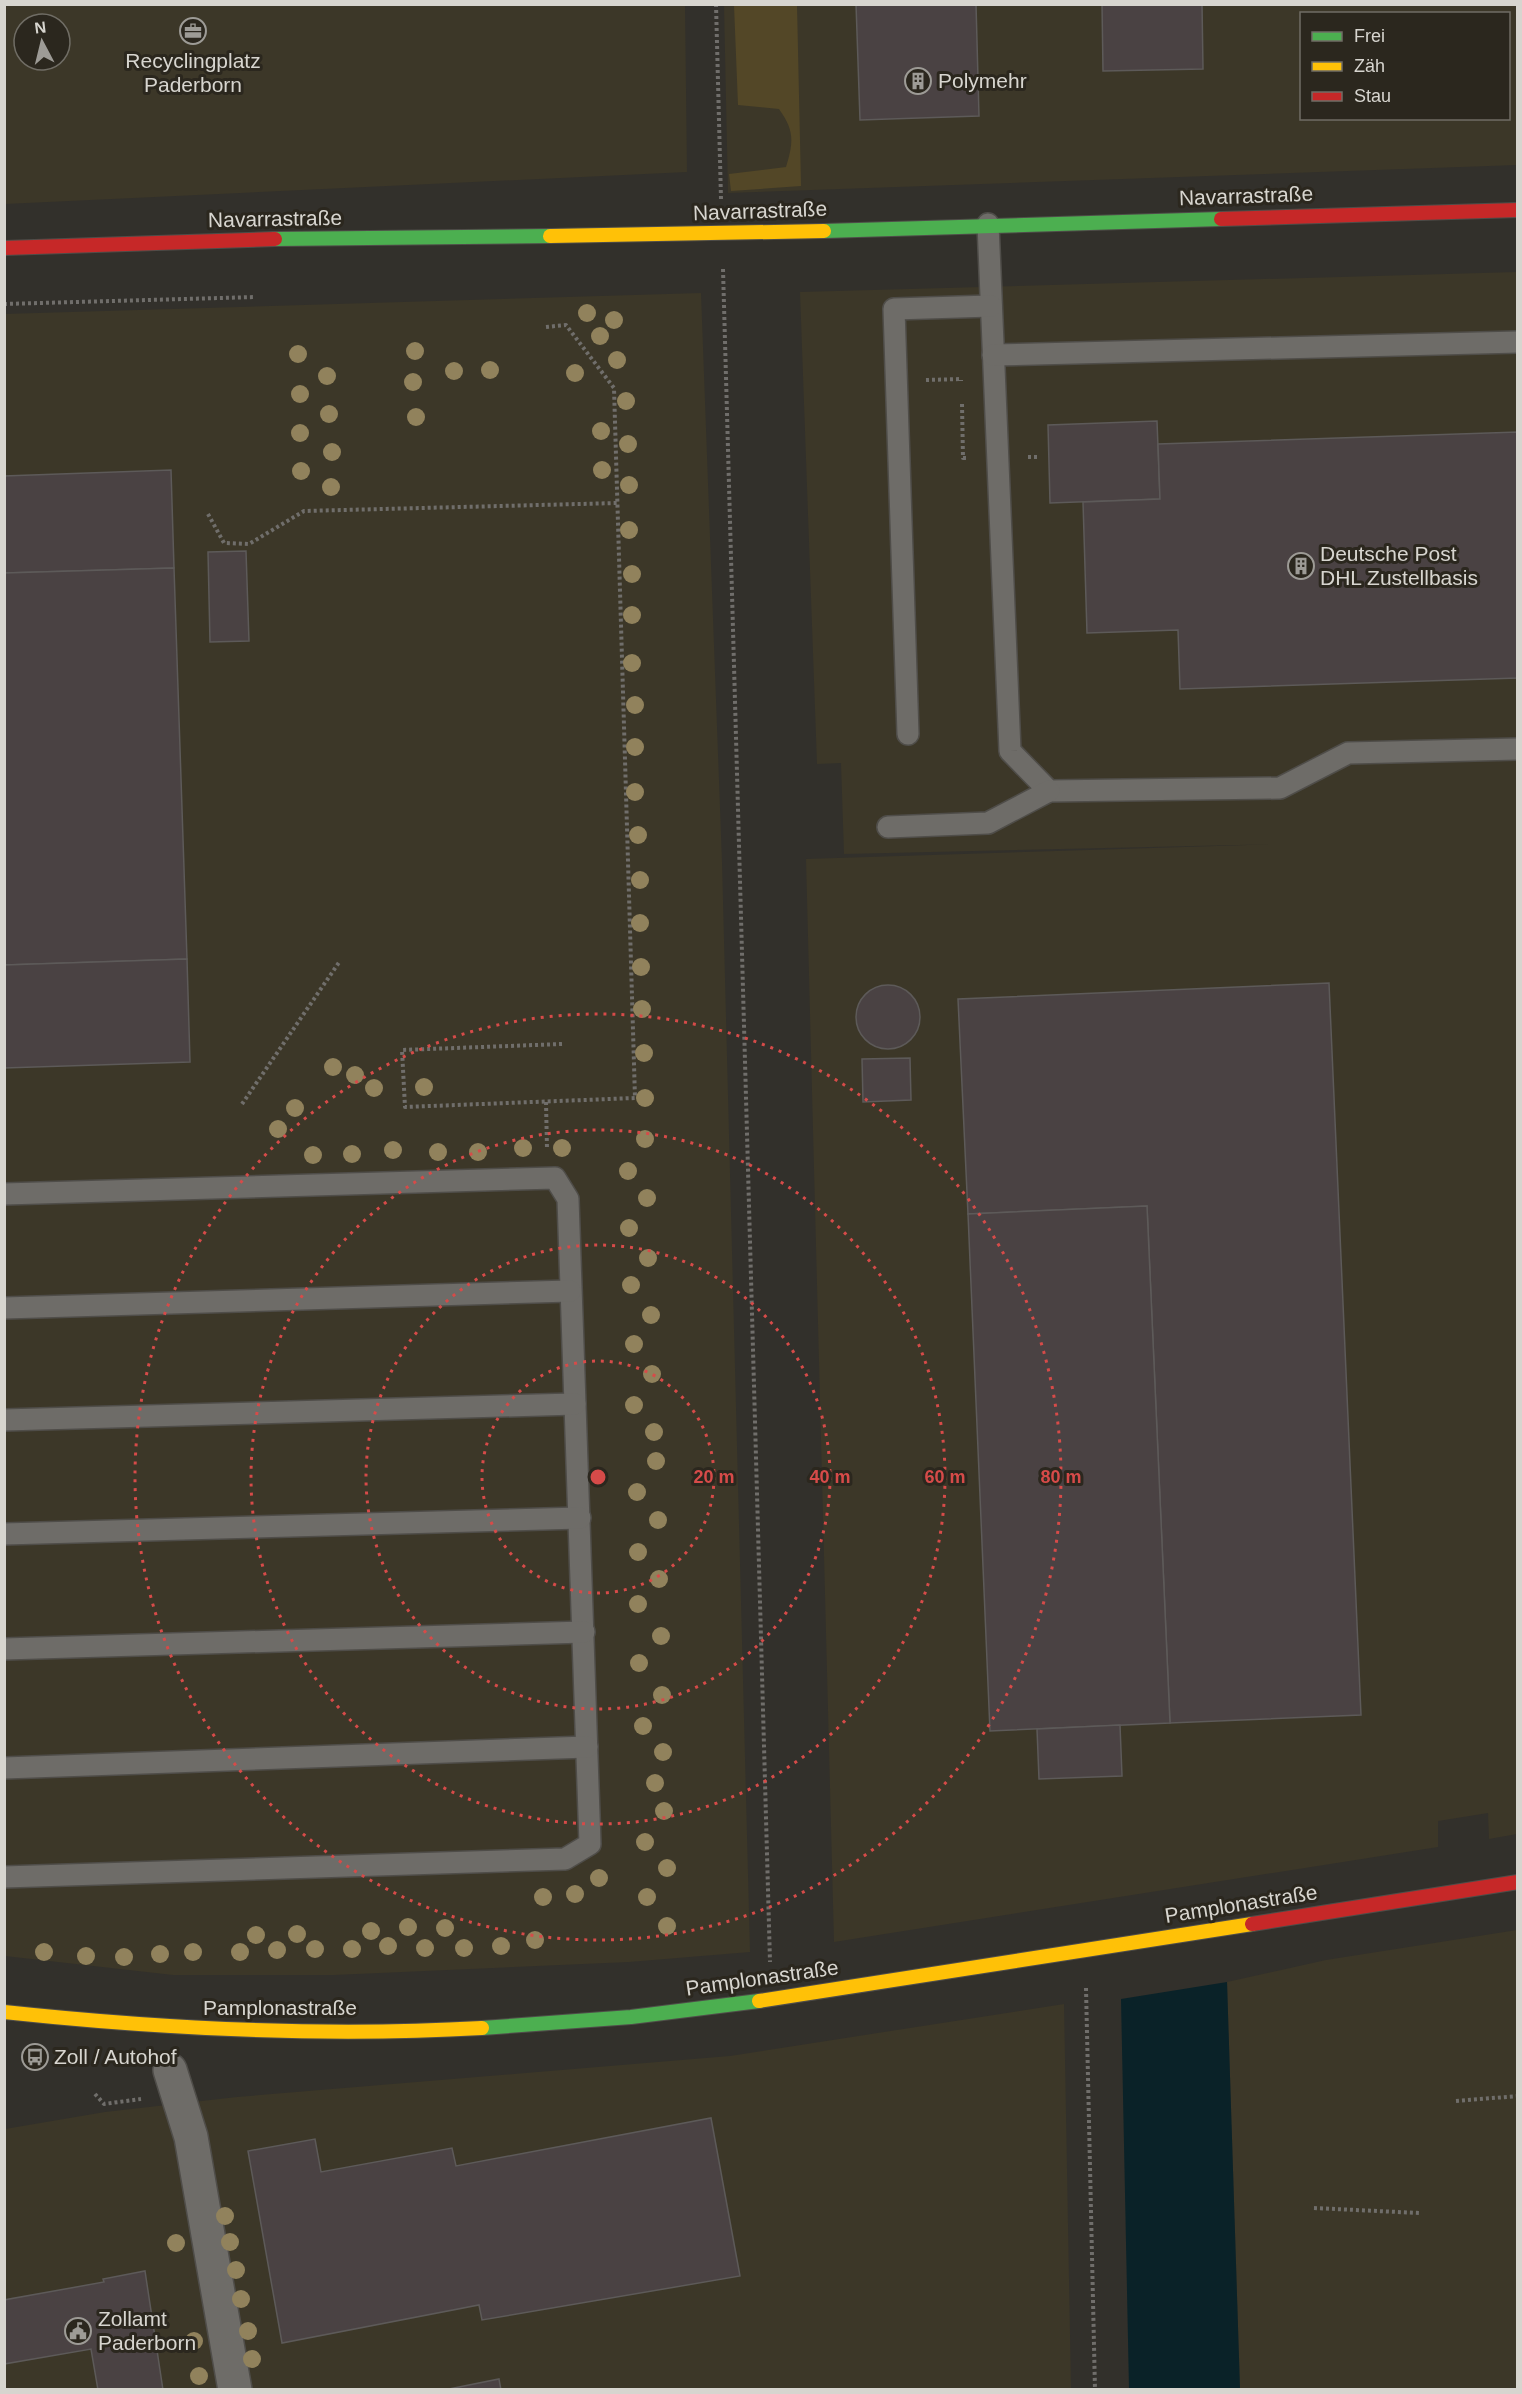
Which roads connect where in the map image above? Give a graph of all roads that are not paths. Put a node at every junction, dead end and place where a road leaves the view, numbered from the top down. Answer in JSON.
{"nodes":[{"id":1,"x":1518,"y":210,"type":"edge"},
{"id":2,"x":988,"y":224,"type":"junction"},
{"id":3,"x":4,"y":248,"type":"edge"},
{"id":4,"x":991,"y":306,"type":"junction"},
{"id":5,"x":1518,"y":342,"type":"edge"},
{"id":6,"x":993,"y":349,"type":"junction"},
{"id":7,"x":908,"y":734,"type":"dead end"},
{"id":8,"x":1518,"y":749,"type":"edge"},
{"id":9,"x":1049,"y":790,"type":"junction"},
{"id":10,"x":888,"y":826,"type":"dead end"},
{"id":11,"x":4,"y":1194,"type":"edge"},
{"id":12,"x":570,"y":1291,"type":"junction"},
{"id":13,"x":4,"y":1308,"type":"edge"},
{"id":14,"x":575,"y":1404,"type":"junction"},
{"id":15,"x":4,"y":1420,"type":"edge"},
{"id":16,"x":580,"y":1518,"type":"junction"},
{"id":17,"x":4,"y":1534,"type":"edge"},
{"id":18,"x":584,"y":1632,"type":"junction"},
{"id":19,"x":4,"y":1649,"type":"edge"},
{"id":20,"x":587,"y":1747,"type":"junction"},
{"id":21,"x":4,"y":1768,"type":"edge"},
{"id":22,"x":4,"y":1877,"type":"edge"},
{"id":23,"x":1518,"y":1882,"type":"edge"},
{"id":24,"x":4,"y":2012,"type":"edge"},
{"id":25,"x":170,"y":2070,"type":"dead end"},
{"id":26,"x":235,"y":2390,"type":"edge"}],
"edges":[{"from":1,"to":2,"type":"street","name":"Navarrastraße"},
{"from":2,"to":3,"type":"street","name":"Navarrastraße"},
{"from":2,"to":4,"type":"lane"},
{"from":4,"to":6,"type":"lane"},
{"from":4,"to":7,"type":"lane"},
{"from":5,"to":6,"type":"lane"},
{"from":6,"to":9,"type":"lane"},
{"from":8,"to":9,"type":"lane"},
{"from":9,"to":10,"type":"lane"},
{"from":11,"to":12,"type":"lane"},
{"from":12,"to":13,"type":"lane"},
{"from":12,"to":14,"type":"lane"},
{"from":14,"to":15,"type":"lane"},
{"from":14,"to":16,"type":"lane"},
{"from":16,"to":17,"type":"lane"},
{"from":16,"to":18,"type":"lane"},
{"from":18,"to":19,"type":"lane"},
{"from":18,"to":20,"type":"lane"},
{"from":20,"to":21,"type":"lane"},
{"from":20,"to":22,"type":"lane"},
{"from":23,"to":24,"type":"street","name":"Pamplonastraße"},
{"from":25,"to":26,"type":"street"}]}
